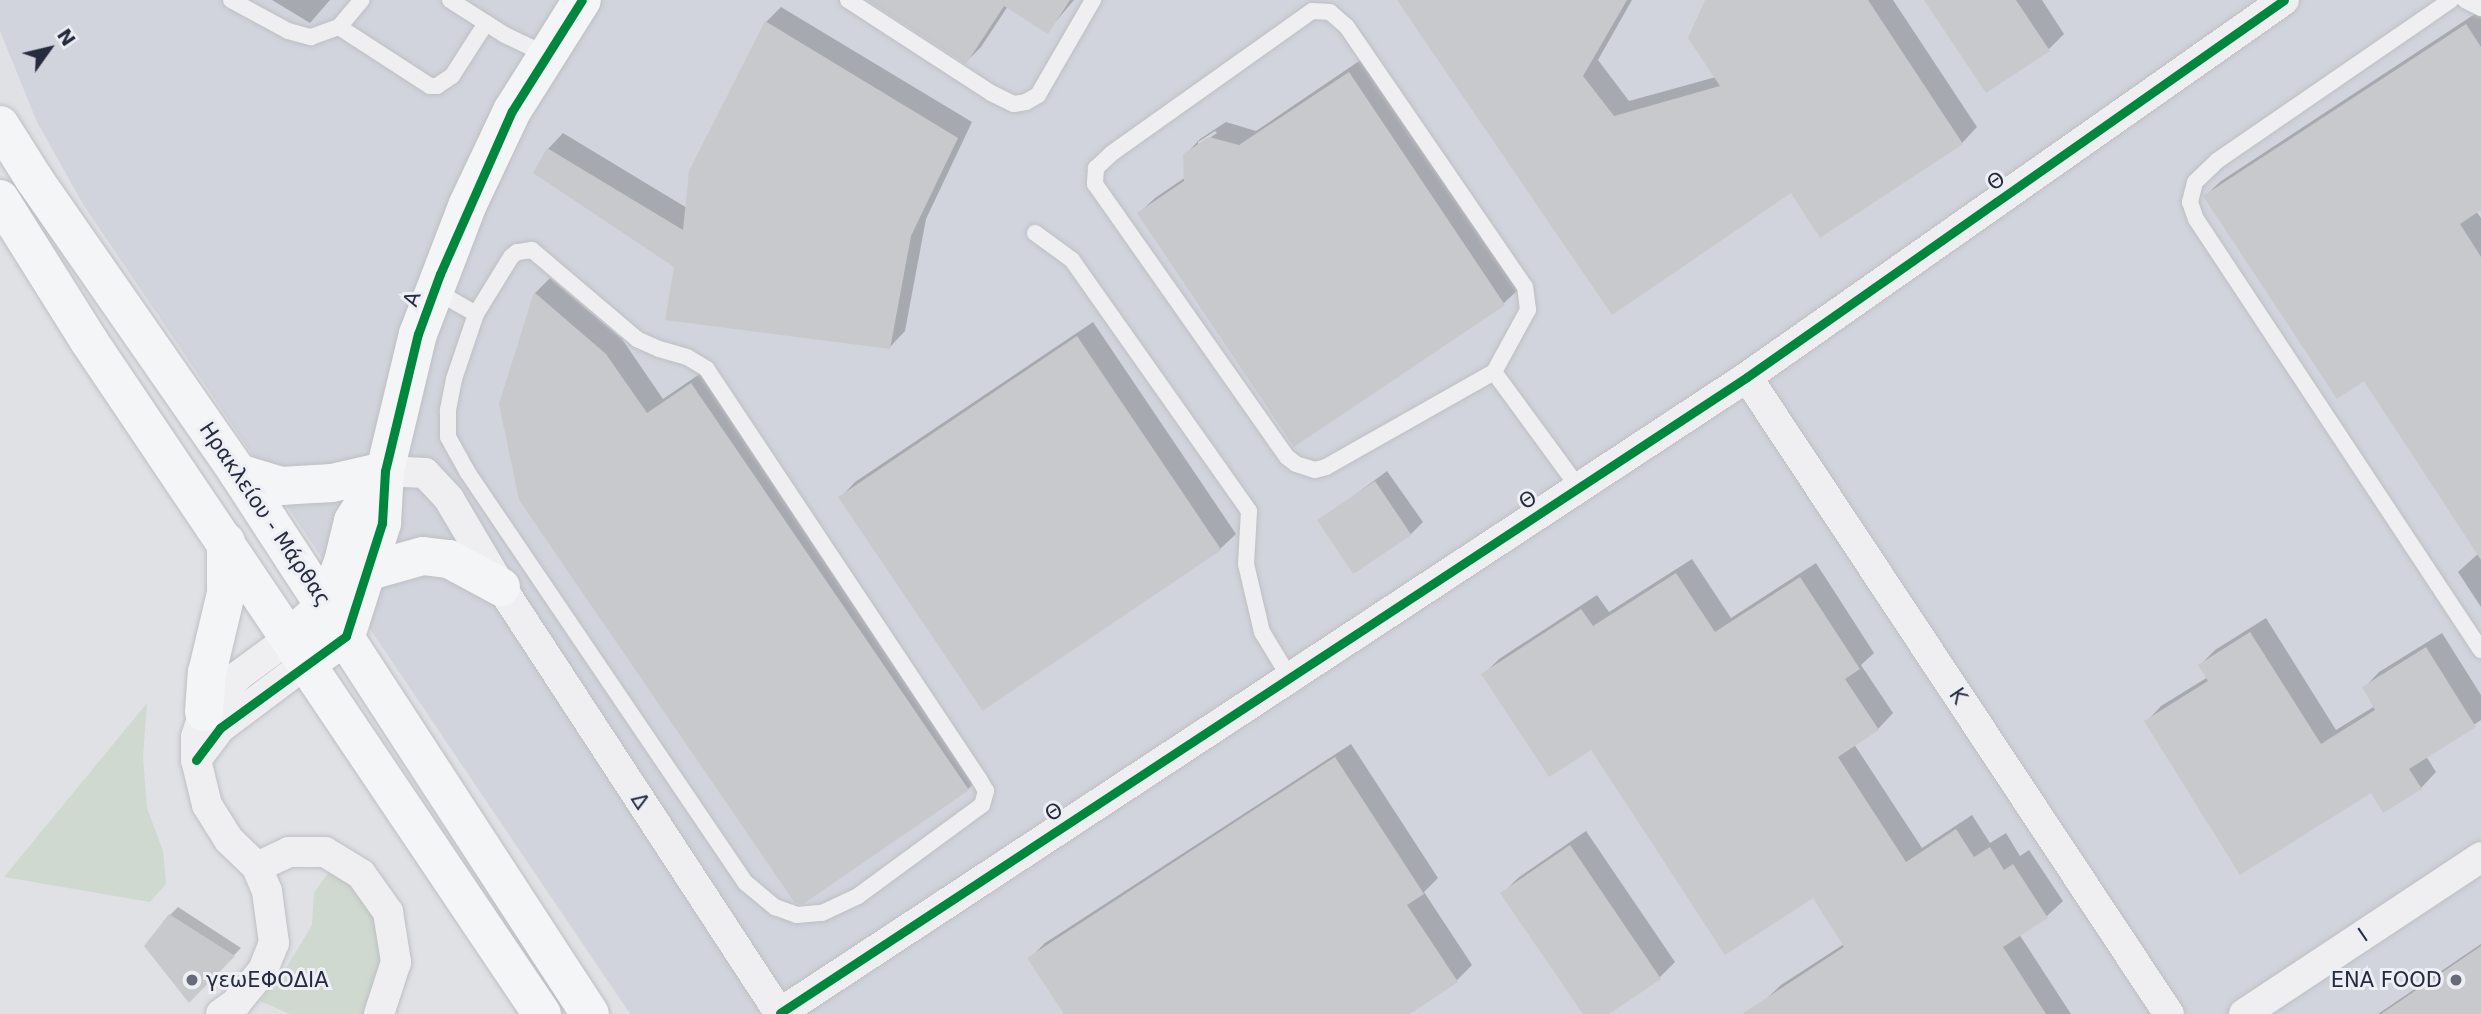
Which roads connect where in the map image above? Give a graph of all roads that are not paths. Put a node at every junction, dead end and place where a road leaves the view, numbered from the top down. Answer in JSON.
{"nodes":[{"id":1,"x":231,"y":0,"type":"edge"},
{"id":2,"x":362,"y":0,"type":"edge"},
{"id":3,"x":450,"y":0,"type":"edge"},
{"id":4,"x":582,"y":0,"type":"edge"},
{"id":5,"x":848,"y":0,"type":"edge"},
{"id":6,"x":1093,"y":0,"type":"edge"},
{"id":7,"x":2284,"y":0,"type":"edge"},
{"id":8,"x":2451,"y":0,"type":"edge"},
{"id":9,"x":486,"y":23,"type":"junction"},
{"id":10,"x":339,"y":27,"type":"junction"},
{"id":11,"x":547,"y":55,"type":"junction"},
{"id":12,"x":0,"y":125,"type":"edge"},
{"id":13,"x":0,"y":199,"type":"edge"},
{"id":14,"x":1035,"y":233,"type":"dead end"},
{"id":15,"x":434,"y":290,"type":"junction"},
{"id":16,"x":476,"y":314,"type":"junction"},
{"id":17,"x":1494,"y":372,"type":"junction"},
{"id":18,"x":1747,"y":377,"type":"junction"},
{"id":19,"x":385,"y":471,"type":"junction"},
{"id":20,"x":238,"y":473,"type":"junction"},
{"id":21,"x":1579,"y":488,"type":"junction"},
{"id":22,"x":226,"y":542,"type":"junction"},
{"id":23,"x":366,"y":572,"type":"junction"},
{"id":24,"x":501,"y":587,"type":"junction"},
{"id":25,"x":336,"y":621,"type":"junction"},
{"id":26,"x":299,"y":650,"type":"junction"},
{"id":27,"x":2481,"y":650,"type":"edge"},
{"id":28,"x":1290,"y":677,"type":"junction"},
{"id":29,"x":204,"y":712,"type":"junction"},
{"id":30,"x":196,"y":760,"type":"junction"},
{"id":31,"x":2481,"y":857,"type":"edge"},
{"id":32,"x":257,"y":867,"type":"junction"},
{"id":33,"x":237,"y":1010,"type":"edge"},
{"id":34,"x":379,"y":1014,"type":"edge"},
{"id":35,"x":542,"y":1014,"type":"edge"},
{"id":36,"x":590,"y":1014,"type":"edge"},
{"id":37,"x":780,"y":1014,"type":"edge"},
{"id":38,"x":2169,"y":1014,"type":"edge"},
{"id":39,"x":2244,"y":1014,"type":"edge"}],
"edges":[{"from":1,"to":10,"type":"lane"},
{"from":2,"to":10,"type":"lane"},
{"from":3,"to":9,"type":"lane"},
{"from":4,"to":11,"type":"main road","name":"Α"},
{"from":5,"to":6,"type":"lane"},
{"from":7,"to":18,"type":"street","name":"Θ"},
{"from":8,"to":27,"type":"lane"},
{"from":9,"to":10,"type":"lane"},
{"from":9,"to":11,"type":"lane"},
{"from":11,"to":15,"type":"main road","name":"Α"},
{"from":12,"to":20,"type":"main road","name":"Ηρακλείου - Μάρθας"},
{"from":13,"to":22,"type":"main road"},
{"from":14,"to":28,"type":"lane"},
{"from":15,"to":16,"type":"lane"},
{"from":15,"to":19,"type":"main road","name":"Α"},
{"from":16,"to":16,"type":"lane"},
{"from":17,"to":17,"type":"lane"},
{"from":17,"to":21,"type":"lane"},
{"from":18,"to":21,"type":"street","name":"Θ"},
{"from":18,"to":38,"type":"street","name":"Κ"},
{"from":19,"to":20,"type":"main road"},
{"from":19,"to":23,"type":"main road","name":"Α"},
{"from":19,"to":24,"type":"street","name":"Δ"},
{"from":19,"to":25,"type":"main road","name":"Α"},
{"from":20,"to":25,"type":"main road","name":"Ηρακλείου - Μάρθας"},
{"from":21,"to":28,"type":"street","name":"Θ"},
{"from":22,"to":26,"type":"main road"},
{"from":22,"to":29,"type":"main road"},
{"from":23,"to":24,"type":"main road"},
{"from":23,"to":25,"type":"main road","name":"Α"},
{"from":24,"to":37,"type":"street","name":"Δ"},
{"from":25,"to":26,"type":"main road"},
{"from":25,"to":36,"type":"main road","name":"Ηρακλείου - Μάρθας"},
{"from":26,"to":29,"type":"street"},
{"from":26,"to":30,"type":"street"},
{"from":26,"to":35,"type":"main road"},
{"from":28,"to":37,"type":"street","name":"Θ"},
{"from":29,"to":30,"type":"street"},
{"from":30,"to":32,"type":"street"},
{"from":31,"to":39,"type":"street","name":"Ι"},
{"from":32,"to":33,"type":"street"},
{"from":32,"to":34,"type":"street"}]}
